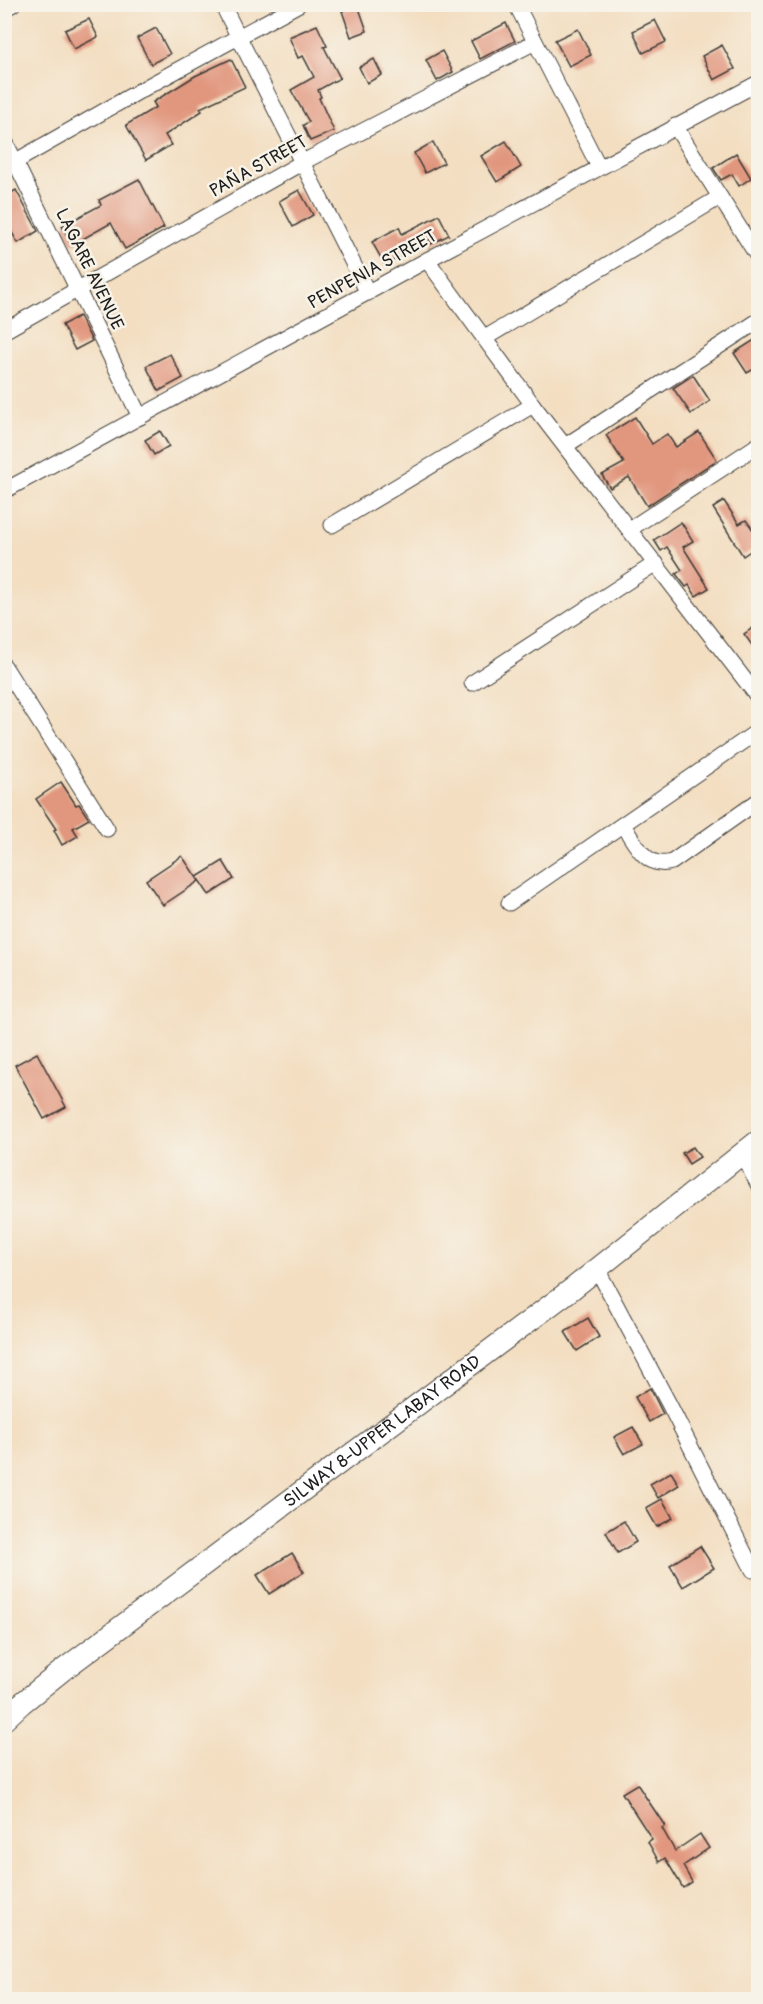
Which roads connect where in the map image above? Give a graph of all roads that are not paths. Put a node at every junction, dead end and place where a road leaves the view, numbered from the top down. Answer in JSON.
{"nodes":[{"id":1,"x":13,"y":4,"type":"edge"},
{"id":2,"x":222,"y":4,"type":"edge"},
{"id":3,"x":299,"y":4,"type":"edge"},
{"id":4,"x":516,"y":4,"type":"edge"},
{"id":5,"x":4,"y":9,"type":"edge"},
{"id":6,"x":239,"y":36,"type":"junction"},
{"id":7,"x":535,"y":42,"type":"junction"},
{"id":8,"x":759,"y":82,"type":"edge"},
{"id":9,"x":675,"y":126,"type":"junction"},
{"id":10,"x":4,"y":139,"type":"edge"},
{"id":11,"x":303,"y":162,"type":"junction"},
{"id":12,"x":10,"y":165,"type":"edge"},
{"id":13,"x":600,"y":167,"type":"junction"},
{"id":14,"x":720,"y":197,"type":"junction"},
{"id":15,"x":759,"y":256,"type":"edge"},
{"id":16,"x":427,"y":260,"type":"junction"},
{"id":17,"x":79,"y":289,"type":"junction"},
{"id":18,"x":368,"y":293,"type":"junction"},
{"id":19,"x":759,"y":321,"type":"edge"},
{"id":20,"x":4,"y":331,"type":"edge"},
{"id":21,"x":484,"y":338,"type":"junction"},
{"id":22,"x":533,"y":405,"type":"junction"},
{"id":23,"x":140,"y":417,"type":"junction"},
{"id":24,"x":759,"y":445,"type":"edge"},
{"id":25,"x":565,"y":446,"type":"junction"},
{"id":26,"x":4,"y":491,"type":"edge"},
{"id":27,"x":332,"y":525,"type":"dead end"},
{"id":28,"x":630,"y":529,"type":"junction"},
{"id":29,"x":656,"y":563,"type":"junction"},
{"id":30,"x":4,"y":666,"type":"edge"},
{"id":31,"x":472,"y":683,"type":"dead end"},
{"id":32,"x":759,"y":696,"type":"edge"},
{"id":33,"x":759,"y":731,"type":"edge"},
{"id":34,"x":759,"y":801,"type":"edge"},
{"id":35,"x":622,"y":825,"type":"junction"},
{"id":36,"x":107,"y":829,"type":"dead end"},
{"id":37,"x":509,"y":903,"type":"dead end"},
{"id":38,"x":750,"y":1147,"type":"edge"},
{"id":39,"x":759,"y":1184,"type":"edge"},
{"id":40,"x":597,"y":1269,"type":"junction"},
{"id":41,"x":753,"y":1570,"type":"dead end"},
{"id":42,"x":4,"y":1720,"type":"edge"}],
"edges":[{"from":1,"to":5,"type":"street"},
{"from":2,"to":6,"type":"street"},
{"from":3,"to":6,"type":"street"},
{"from":4,"to":7,"type":"street"},
{"from":6,"to":11,"type":"street"},
{"from":6,"to":12,"type":"street"},
{"from":7,"to":11,"type":"street","name":"PAÑA STREET"},
{"from":7,"to":13,"type":"street"},
{"from":8,"to":9,"type":"street","name":"PENPENIA STREET"},
{"from":9,"to":13,"type":"street","name":"PENPENIA STREET"},
{"from":9,"to":14,"type":"street"},
{"from":10,"to":12,"type":"street","name":"LAGARE AVENUE"},
{"from":11,"to":17,"type":"street","name":"PAÑA STREET"},
{"from":11,"to":18,"type":"street"},
{"from":12,"to":17,"type":"street","name":"LAGARE AVENUE"},
{"from":13,"to":16,"type":"street","name":"PENPENIA STREET"},
{"from":14,"to":15,"type":"street"},
{"from":14,"to":21,"type":"street"},
{"from":16,"to":18,"type":"street","name":"PENPENIA STREET"},
{"from":16,"to":21,"type":"street"},
{"from":17,"to":20,"type":"street","name":"PAÑA STREET"},
{"from":17,"to":23,"type":"street","name":"LAGARE AVENUE"},
{"from":18,"to":23,"type":"street","name":"PENPENIA STREET"},
{"from":19,"to":25,"type":"street"},
{"from":21,"to":22,"type":"street"},
{"from":22,"to":25,"type":"street"},
{"from":22,"to":27,"type":"street"},
{"from":23,"to":26,"type":"street","name":"PENPENIA STREET"},
{"from":24,"to":28,"type":"street"},
{"from":25,"to":28,"type":"street"},
{"from":28,"to":29,"type":"street"},
{"from":29,"to":31,"type":"street"},
{"from":29,"to":32,"type":"street"},
{"from":30,"to":36,"type":"street"},
{"from":33,"to":35,"type":"street"},
{"from":34,"to":35,"type":"street"},
{"from":35,"to":37,"type":"street"},
{"from":38,"to":39,"type":"street"},
{"from":38,"to":40,"type":"main road","name":"SILWAY 8-UPPER LABAY ROAD"},
{"from":40,"to":41,"type":"street"},
{"from":40,"to":42,"type":"main road","name":"SILWAY 8-UPPER LABAY ROAD"}]}
